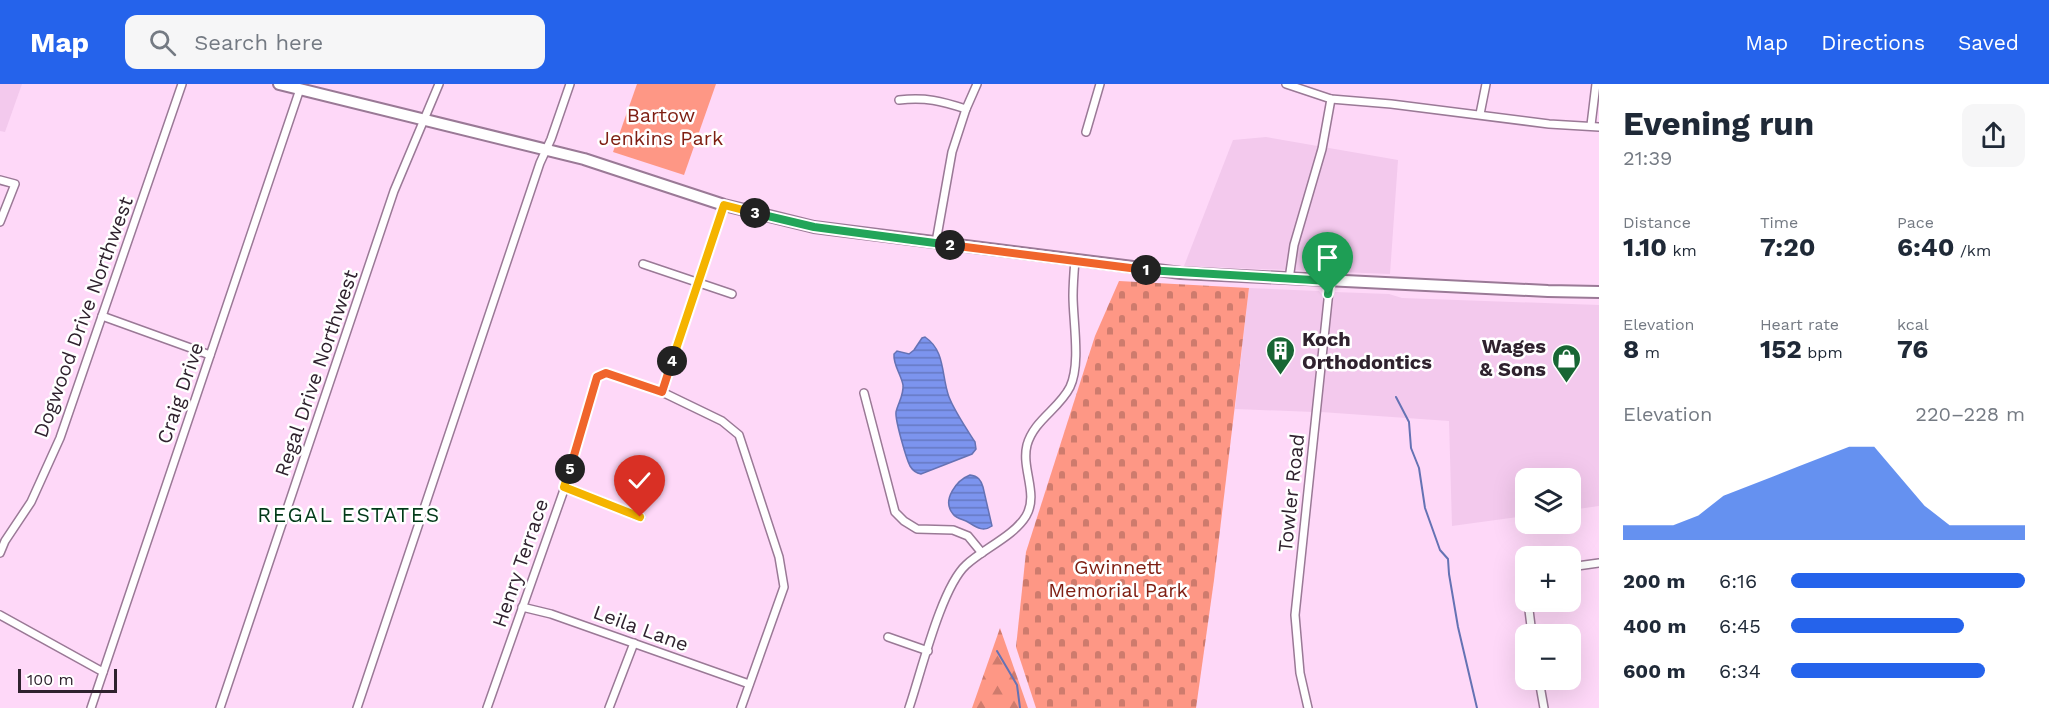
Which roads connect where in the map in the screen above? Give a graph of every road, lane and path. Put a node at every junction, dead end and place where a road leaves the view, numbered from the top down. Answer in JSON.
{"nodes":[{"id":1,"x":182,"y":84,"type":"edge"},
{"id":2,"x":279,"y":84,"type":"edge"},
{"id":3,"x":439,"y":84,"type":"edge"},
{"id":4,"x":570,"y":84,"type":"edge"},
{"id":5,"x":977,"y":84,"type":"edge"},
{"id":6,"x":1100,"y":84,"type":"edge"},
{"id":7,"x":1286,"y":84,"type":"edge"},
{"id":8,"x":1486,"y":84,"type":"edge"},
{"id":9,"x":1596,"y":84,"type":"edge"},
{"id":10,"x":300,"y":89,"type":"junction"},
{"id":11,"x":1331,"y":99,"type":"junction"},
{"id":12,"x":899,"y":100,"type":"dead end"},
{"id":13,"x":966,"y":109,"type":"junction"},
{"id":14,"x":1480,"y":114,"type":"junction"},
{"id":15,"x":425,"y":119,"type":"junction"},
{"id":16,"x":1591,"y":125,"type":"junction"},
{"id":17,"x":1599,"y":127,"type":"edge"},
{"id":18,"x":1086,"y":132,"type":"dead end"},
{"id":19,"x":547,"y":149,"type":"junction"},
{"id":20,"x":0,"y":180,"type":"edge"},
{"id":21,"x":724,"y":205,"type":"junction"},
{"id":22,"x":0,"y":222,"type":"edge"},
{"id":23,"x":936,"y":242,"type":"junction"},
{"id":24,"x":1075,"y":260,"type":"junction"},
{"id":25,"x":643,"y":264,"type":"dead end"},
{"id":26,"x":1289,"y":279,"type":"junction"},
{"id":27,"x":1330,"y":281,"type":"junction"},
{"id":28,"x":697,"y":284,"type":"junction"},
{"id":29,"x":1599,"y":292,"type":"edge"},
{"id":30,"x":732,"y":294,"type":"dead end"},
{"id":31,"x":102,"y":316,"type":"junction"},
{"id":32,"x":210,"y":355,"type":"junction"},
{"id":33,"x":662,"y":392,"type":"junction"},
{"id":34,"x":864,"y":393,"type":"dead end"},
{"id":35,"x":564,"y":487,"type":"junction"},
{"id":36,"x":640,"y":517,"type":"dead end"},
{"id":37,"x":0,"y":553,"type":"edge"},
{"id":38,"x":982,"y":553,"type":"junction"},
{"id":39,"x":1599,"y":563,"type":"edge"},
{"id":40,"x":1581,"y":565,"type":"edge"},
{"id":41,"x":522,"y":607,"type":"junction"},
{"id":42,"x":0,"y":615,"type":"edge"},
{"id":43,"x":888,"y":637,"type":"dead end"},
{"id":44,"x":634,"y":643,"type":"junction"},
{"id":45,"x":928,"y":651,"type":"junction"},
{"id":46,"x":103,"y":672,"type":"junction"},
{"id":47,"x":749,"y":684,"type":"junction"},
{"id":48,"x":1541,"y":690,"type":"edge"},
{"id":49,"x":91,"y":708,"type":"edge"},
{"id":50,"x":220,"y":708,"type":"edge"},
{"id":51,"x":357,"y":708,"type":"edge"},
{"id":52,"x":488,"y":708,"type":"edge"},
{"id":53,"x":609,"y":708,"type":"edge"},
{"id":54,"x":741,"y":708,"type":"edge"},
{"id":55,"x":909,"y":708,"type":"edge"},
{"id":56,"x":1308,"y":708,"type":"edge"},
{"id":57,"x":1544,"y":708,"type":"edge"}],
"edges":[{"from":1,"to":31,"type":"street","name":"Dogwood Drive Northwest"},
{"from":2,"to":10,"type":"main road"},
{"from":3,"to":15,"type":"street","name":"Regal Drive Northwest"},
{"from":4,"to":19,"type":"street"},
{"from":5,"to":13,"type":"street"},
{"from":6,"to":18,"type":"street"},
{"from":7,"to":11,"type":"street"},
{"from":8,"to":14,"type":"street"},
{"from":9,"to":16,"type":"street"},
{"from":10,"to":15,"type":"main road"},
{"from":10,"to":32,"type":"street","name":"Craig Drive"},
{"from":11,"to":14,"type":"street"},
{"from":11,"to":26,"type":"street"},
{"from":12,"to":13,"type":"street"},
{"from":13,"to":23,"type":"street"},
{"from":14,"to":16,"type":"street"},
{"from":15,"to":19,"type":"main road"},
{"from":15,"to":50,"type":"street","name":"Regal Drive Northwest"},
{"from":16,"to":17,"type":"street"},
{"from":19,"to":21,"type":"main road"},
{"from":19,"to":51,"type":"street"},
{"from":20,"to":22,"type":"street"},
{"from":21,"to":23,"type":"main road"},
{"from":21,"to":28,"type":"street"},
{"from":23,"to":24,"type":"main road"},
{"from":24,"to":26,"type":"main road"},
{"from":24,"to":38,"type":"street"},
{"from":25,"to":28,"type":"street"},
{"from":26,"to":27,"type":"main road"},
{"from":27,"to":29,"type":"main road"},
{"from":27,"to":56,"type":"street","name":"Towler Road"},
{"from":28,"to":30,"type":"street"},
{"from":28,"to":33,"type":"street"},
{"from":31,"to":32,"type":"street"},
{"from":31,"to":37,"type":"street","name":"Dogwood Drive Northwest"},
{"from":32,"to":46,"type":"street","name":"Craig Drive"},
{"from":33,"to":35,"type":"street","name":"Henry Terrace"},
{"from":33,"to":47,"type":"street"},
{"from":34,"to":38,"type":"street"},
{"from":35,"to":36,"type":"street"},
{"from":35,"to":41,"type":"street","name":"Henry Terrace"},
{"from":38,"to":45,"type":"street"},
{"from":39,"to":40,"type":"street"},
{"from":41,"to":44,"type":"street","name":"Leila Lane"},
{"from":41,"to":52,"type":"street","name":"Henry Terrace"},
{"from":42,"to":46,"type":"street"},
{"from":43,"to":45,"type":"street"},
{"from":44,"to":47,"type":"street","name":"Leila Lane"},
{"from":44,"to":53,"type":"street"},
{"from":45,"to":55,"type":"street"},
{"from":46,"to":49,"type":"street","name":"Craig Drive"},
{"from":47,"to":54,"type":"street"},
{"from":48,"to":57,"type":"street"}]}
